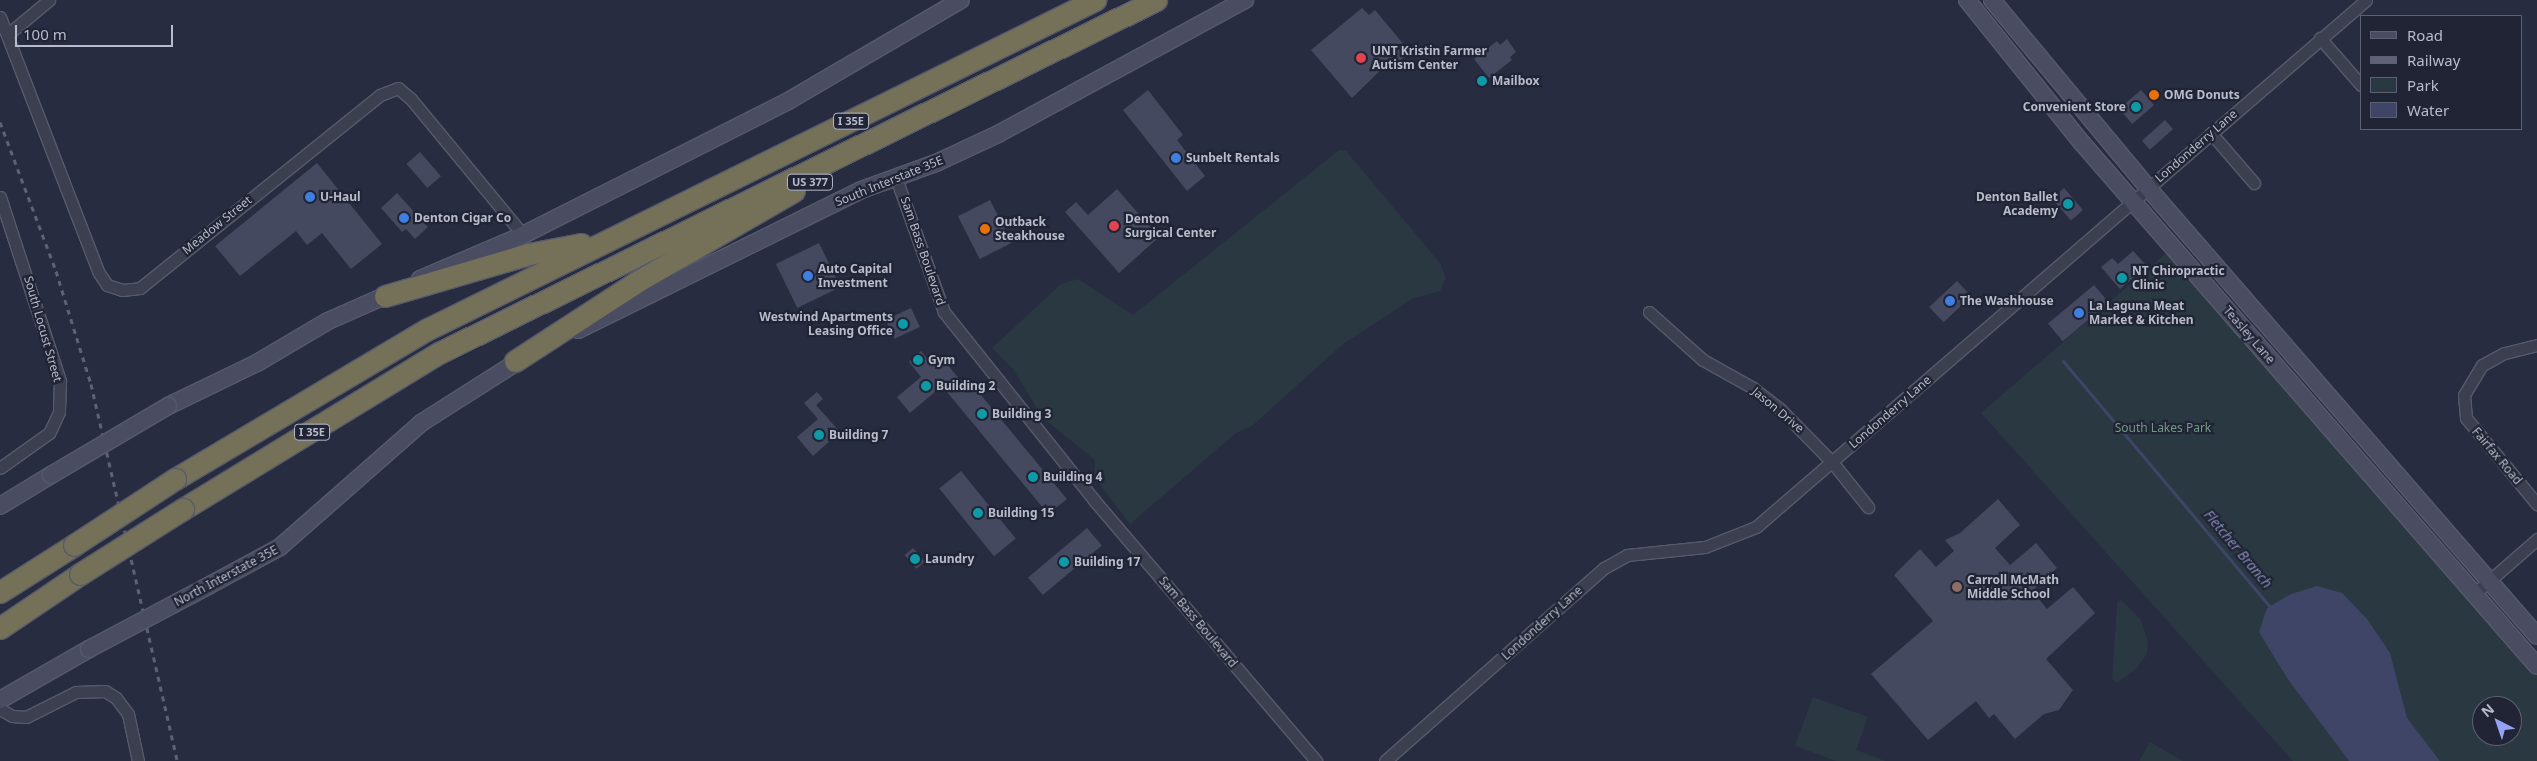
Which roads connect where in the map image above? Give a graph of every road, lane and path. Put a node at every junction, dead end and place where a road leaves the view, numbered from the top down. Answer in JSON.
{"nodes":[{"id":1,"x":49,"y":0,"type":"edge"},
{"id":2,"x":961,"y":0,"type":"edge"},
{"id":3,"x":1094,"y":0,"type":"edge"},
{"id":4,"x":1156,"y":0,"type":"edge"},
{"id":5,"x":1245,"y":0,"type":"edge"},
{"id":6,"x":1992,"y":0,"type":"edge"},
{"id":7,"x":2366,"y":0,"type":"edge"},
{"id":8,"x":1975,"y":3,"type":"edge"},
{"id":9,"x":0,"y":17,"type":"edge"},
{"id":10,"x":7,"y":35,"type":"junction"},
{"id":11,"x":2320,"y":38,"type":"junction"},
{"id":12,"x":2360,"y":84,"type":"edge"},
{"id":13,"x":888,"y":130,"type":"junction"},
{"id":14,"x":2211,"y":133,"type":"junction"},
{"id":15,"x":896,"y":178,"type":"junction"},
{"id":16,"x":2254,"y":183,"type":"dead end"},
{"id":17,"x":2148,"y":188,"type":"junction"},
{"id":18,"x":0,"y":197,"type":"edge"},
{"id":19,"x":2133,"y":201,"type":"junction"},
{"id":20,"x":523,"y":235,"type":"junction"},
{"id":21,"x":606,"y":240,"type":"junction"},
{"id":22,"x":385,"y":296,"type":"junction"},
{"id":23,"x":1649,"y":312,"type":"dead end"},
{"id":24,"x":2537,"y":345,"type":"edge"},
{"id":25,"x":509,"y":365,"type":"junction"},
{"id":26,"x":1832,"y":462,"type":"junction"},
{"id":27,"x":0,"y":468,"type":"edge"},
{"id":28,"x":2537,"y":504,"type":"edge"},
{"id":29,"x":0,"y":506,"type":"edge"},
{"id":30,"x":1868,"y":507,"type":"dead end"},
{"id":31,"x":2537,"y":539,"type":"edge"},
{"id":32,"x":2489,"y":581,"type":"junction"},
{"id":33,"x":0,"y":592,"type":"edge"},
{"id":34,"x":2474,"y":594,"type":"junction"},
{"id":35,"x":0,"y":628,"type":"edge"},
{"id":36,"x":2537,"y":636,"type":"edge"},
{"id":37,"x":2537,"y":666,"type":"edge"},
{"id":38,"x":0,"y":700,"type":"edge"},
{"id":39,"x":0,"y":709,"type":"edge"},
{"id":40,"x":138,"y":761,"type":"edge"},
{"id":41,"x":1316,"y":761,"type":"edge"},
{"id":42,"x":1385,"y":761,"type":"edge"}],
"edges":[{"from":1,"to":10,"type":"street"},
{"from":2,"to":20,"type":"main road"},
{"from":3,"to":21,"type":"highway","number":"I 35E"},
{"from":4,"to":13,"type":"highway","number":"I 35E"},
{"from":5,"to":15,"type":"main road","name":"South Interstate 35E"},
{"from":6,"to":17,"type":"main road","name":"Teasley Lane"},
{"from":7,"to":11,"type":"street","name":"Londonderry Lane"},
{"from":8,"to":19,"type":"main road","name":"Teasley Lane"},
{"from":9,"to":10,"type":"street","name":"Meadow Street"},
{"from":10,"to":20,"type":"street","name":"Meadow Street"},
{"from":11,"to":12,"type":"street"},
{"from":11,"to":14,"type":"street","name":"Londonderry Lane"},
{"from":13,"to":25,"type":"highway","number":"US 377"},
{"from":13,"to":35,"type":"highway","number":"I 35E","bridge":true},
{"from":14,"to":16,"type":"street"},
{"from":14,"to":17,"type":"street","name":"Londonderry Lane"},
{"from":15,"to":25,"type":"main road","name":"South Interstate 35E"},
{"from":15,"to":41,"type":"street","name":"Sam Bass Boulevard"},
{"from":17,"to":19,"type":"street","name":"Londonderry Lane"},
{"from":17,"to":32,"type":"main road","name":"Teasley Lane"},
{"from":18,"to":27,"type":"street","name":"South Locust Street"},
{"from":19,"to":26,"type":"street","name":"Londonderry Lane"},
{"from":19,"to":34,"type":"main road","name":"Teasley Lane"},
{"from":20,"to":22,"type":"main road"},
{"from":21,"to":22,"type":"highway"},
{"from":21,"to":33,"type":"highway","number":"I 35E","bridge":true},
{"from":22,"to":29,"type":"main road","bridge":true},
{"from":23,"to":26,"type":"street","name":"Jason Drive"},
{"from":24,"to":28,"type":"street","name":"Fairfax Road"},
{"from":25,"to":38,"type":"main road","name":"North Interstate 35E","bridge":true},
{"from":26,"to":30,"type":"street","name":"Jason Drive"},
{"from":26,"to":42,"type":"street","name":"Londonderry Lane"},
{"from":31,"to":32,"type":"street"},
{"from":32,"to":34,"type":"street"},
{"from":32,"to":36,"type":"main road","name":"Teasley Lane"},
{"from":34,"to":37,"type":"main road","name":"Teasley Lane"},
{"from":39,"to":40,"type":"street"}]}
